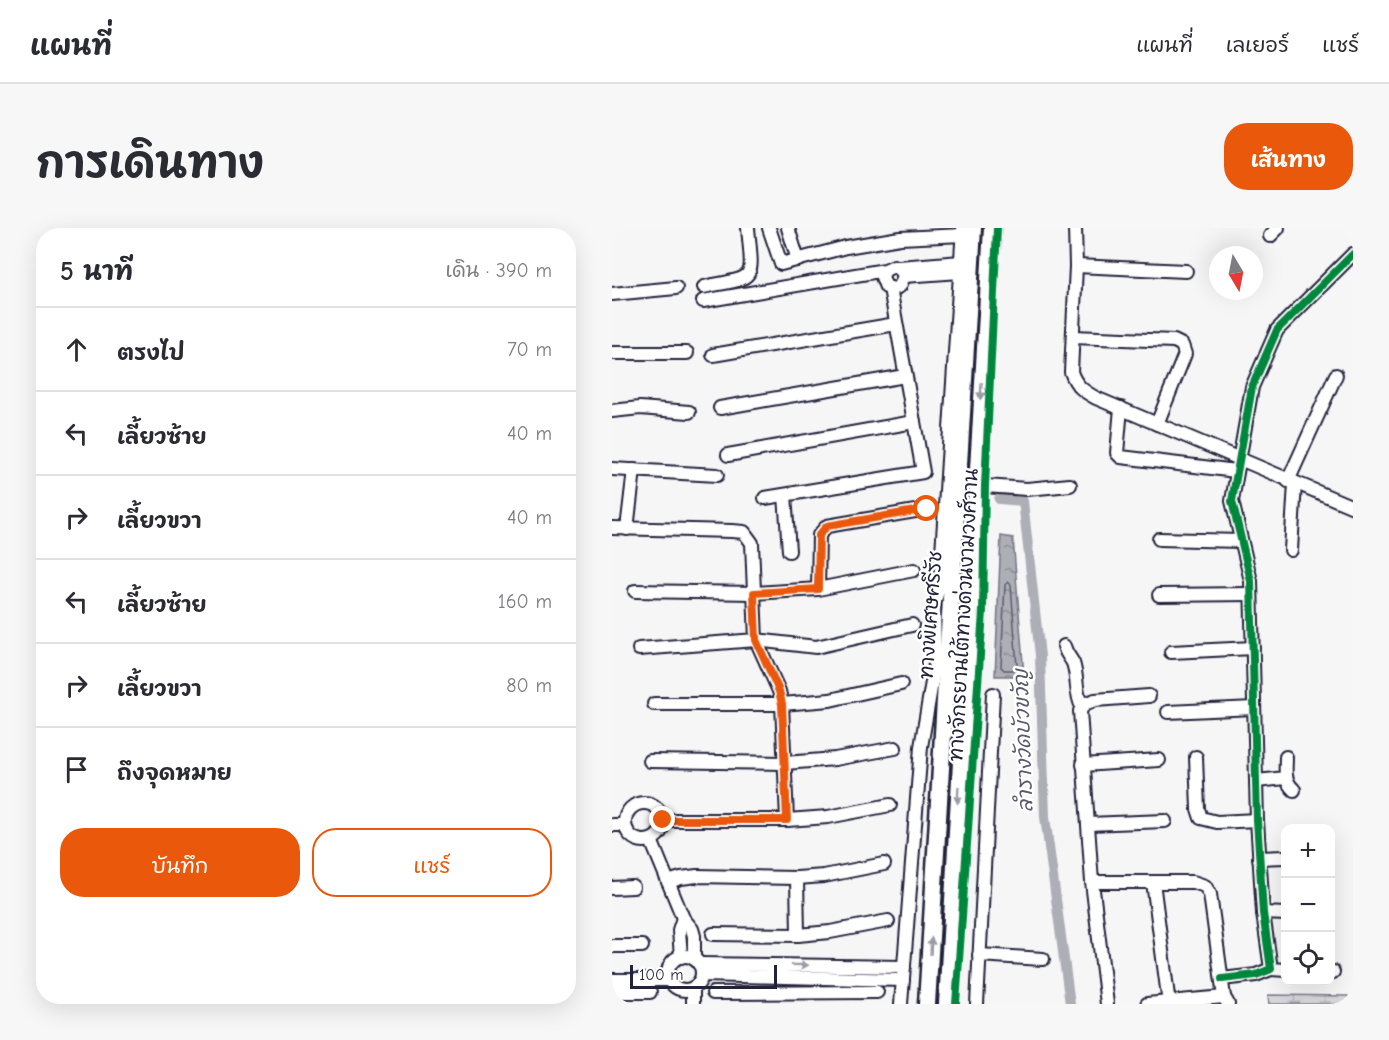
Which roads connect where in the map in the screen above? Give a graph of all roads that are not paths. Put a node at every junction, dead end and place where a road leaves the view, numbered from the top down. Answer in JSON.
{"nodes":[{"id":1,"x":748,"y":228,"type":"edge"},
{"id":2,"x":769,"y":228,"type":"edge"},
{"id":3,"x":788,"y":228,"type":"edge"},
{"id":4,"x":992,"y":228,"type":"edge"},
{"id":5,"x":1075,"y":228,"type":"edge"},
{"id":6,"x":966,"y":230,"type":"edge"},
{"id":7,"x":1353,"y":254,"type":"edge"},
{"id":8,"x":798,"y":260,"type":"junction"},
{"id":9,"x":1076,"y":266,"type":"junction"},
{"id":10,"x":961,"y":267,"type":"junction"},
{"id":11,"x":885,"y":270,"type":"junction"},
{"id":12,"x":1186,"y":271,"type":"dead end"},
{"id":13,"x":901,"y":272,"type":"junction"},
{"id":14,"x":704,"y":287,"type":"dead end"},
{"id":15,"x":676,"y":288,"type":"dead end"},
{"id":16,"x":890,"y":288,"type":"junction"},
{"id":17,"x":612,"y":294,"type":"edge"},
{"id":18,"x":703,"y":301,"type":"dead end"},
{"id":19,"x":896,"y":324,"type":"junction"},
{"id":20,"x":1073,"y":337,"type":"junction"},
{"id":21,"x":612,"y":352,"type":"edge"},
{"id":22,"x":687,"y":353,"type":"dead end"},
{"id":23,"x":713,"y":356,"type":"dead end"},
{"id":24,"x":1336,"y":375,"type":"dead end"},
{"id":25,"x":905,"y":376,"type":"junction"},
{"id":26,"x":720,"y":408,"type":"dead end"},
{"id":27,"x":1121,"y":408,"type":"junction"},
{"id":28,"x":612,"y":411,"type":"edge"},
{"id":29,"x":689,"y":412,"type":"dead end"},
{"id":30,"x":914,"y":422,"type":"junction"},
{"id":31,"x":1157,"y":424,"type":"junction"},
{"id":32,"x":728,"y":455,"type":"dead end"},
{"id":33,"x":1239,"y":458,"type":"junction"},
{"id":34,"x":612,"y":469,"type":"edge"},
{"id":35,"x":634,"y":470,"type":"junction"},
{"id":36,"x":1236,"y":471,"type":"junction"},
{"id":37,"x":717,"y":475,"type":"dead end"},
{"id":38,"x":1292,"y":482,"type":"junction"},
{"id":39,"x":1070,"y":485,"type":"dead end"},
{"id":40,"x":985,"y":486,"type":"dead end"},
{"id":41,"x":785,"y":495,"type":"junction"},
{"id":42,"x":765,"y":498,"type":"dead end"},
{"id":43,"x":1353,"y":507,"type":"edge"},
{"id":44,"x":927,"y":509,"type":"dead end"},
{"id":45,"x":612,"y":528,"type":"edge"},
{"id":46,"x":627,"y":529,"type":"junction"},
{"id":47,"x":1159,"y":539,"type":"dead end"},
{"id":48,"x":1241,"y":541,"type":"junction"},
{"id":49,"x":1291,"y":550,"type":"dead end"},
{"id":50,"x":789,"y":551,"type":"dead end"},
{"id":51,"x":914,"y":570,"type":"dead end"},
{"id":52,"x":818,"y":589,"type":"junction"},
{"id":53,"x":635,"y":591,"type":"dead end"},
{"id":54,"x":754,"y":593,"type":"junction"},
{"id":55,"x":1251,"y":594,"type":"junction"},
{"id":56,"x":1159,"y":595,"type":"dead end"},
{"id":57,"x":912,"y":625,"type":"dead end"},
{"id":58,"x":756,"y":640,"type":"junction"},
{"id":59,"x":1064,"y":646,"type":"dead end"},
{"id":60,"x":639,"y":648,"type":"dead end"},
{"id":61,"x":1253,"y":648,"type":"junction"},
{"id":62,"x":1171,"y":652,"type":"dead end"},
{"id":63,"x":901,"y":684,"type":"dead end"},
{"id":64,"x":993,"y":694,"type":"dead end"},
{"id":65,"x":1149,"y":696,"type":"dead end"},
{"id":66,"x":654,"y":704,"type":"dead end"},
{"id":67,"x":782,"y":704,"type":"junction"},
{"id":68,"x":1082,"y":707,"type":"junction"},
{"id":69,"x":1254,"y":708,"type":"junction"},
{"id":70,"x":1168,"y":712,"type":"dead end"},
{"id":71,"x":895,"y":748,"type":"dead end"},
{"id":72,"x":1196,"y":757,"type":"dead end"},
{"id":73,"x":1286,"y":757,"type":"dead end"},
{"id":74,"x":650,"y":760,"type":"dead end"},
{"id":75,"x":1159,"y":760,"type":"dead end"},
{"id":76,"x":784,"y":763,"type":"junction"},
{"id":77,"x":1083,"y":765,"type":"junction"},
{"id":78,"x":1286,"y":778,"type":"junction"},
{"id":79,"x":1256,"y":781,"type":"junction"},
{"id":80,"x":1294,"y":790,"type":"dead end"},
{"id":81,"x":890,"y":805,"type":"dead end"},
{"id":82,"x":663,"y":820,"type":"junction"},
{"id":83,"x":787,"y":820,"type":"junction"},
{"id":84,"x":1257,"y":820,"type":"junction"},
{"id":85,"x":1166,"y":821,"type":"dead end"},
{"id":86,"x":1088,"y":824,"type":"junction"},
{"id":87,"x":618,"y":825,"type":"edge"},
{"id":88,"x":651,"y":840,"type":"junction"},
{"id":89,"x":1281,"y":857,"type":"edge"},
{"id":90,"x":1259,"y":858,"type":"junction"},
{"id":91,"x":884,"y":864,"type":"dead end"},
{"id":92,"x":796,"y":878,"type":"junction"},
{"id":93,"x":668,"y":882,"type":"junction"},
{"id":94,"x":1092,"y":882,"type":"junction"},
{"id":95,"x":1153,"y":882,"type":"junction"},
{"id":96,"x":633,"y":887,"type":"dead end"},
{"id":97,"x":612,"y":888,"type":"edge"},
{"id":98,"x":1263,"y":913,"type":"junction"},
{"id":99,"x":1281,"y":914,"type":"edge"},
{"id":100,"x":683,"y":918,"type":"junction"},
{"id":101,"x":888,"y":921,"type":"dead end"},
{"id":102,"x":713,"y":934,"type":"dead end"},
{"id":103,"x":798,"y":934,"type":"junction"},
{"id":104,"x":612,"y":946,"type":"edge"},
{"id":105,"x":642,"y":946,"type":"dead end"},
{"id":106,"x":979,"y":955,"type":"junction"},
{"id":107,"x":681,"y":957,"type":"junction"},
{"id":108,"x":1043,"y":959,"type":"dead end"},
{"id":109,"x":698,"y":966,"type":"junction"},
{"id":110,"x":904,"y":967,"type":"junction"},
{"id":111,"x":1271,"y":969,"type":"junction"},
{"id":112,"x":1281,"y":970,"type":"edge"},
{"id":113,"x":1222,"y":979,"type":"junction"},
{"id":114,"x":612,"y":980,"type":"edge"},
{"id":115,"x":669,"y":980,"type":"junction"},
{"id":116,"x":903,"y":980,"type":"junction"},
{"id":117,"x":688,"y":989,"type":"junction"},
{"id":118,"x":612,"y":992,"type":"edge"},
{"id":119,"x":650,"y":992,"type":"dead end"},
{"id":120,"x":877,"y":992,"type":"dead end"},
{"id":121,"x":713,"y":993,"type":"dead end"},
{"id":122,"x":767,"y":998,"type":"edge"},
{"id":123,"x":826,"y":998,"type":"edge"},
{"id":124,"x":1226,"y":1000,"type":"edge"},
{"id":125,"x":1168,"y":1003,"type":"edge"},
{"id":126,"x":682,"y":1004,"type":"edge"},
{"id":127,"x":693,"y":1004,"type":"edge"},
{"id":128,"x":901,"y":1004,"type":"edge"},
{"id":129,"x":927,"y":1004,"type":"edge"},
{"id":130,"x":947,"y":1004,"type":"edge"},
{"id":131,"x":977,"y":1004,"type":"edge"},
{"id":132,"x":1107,"y":1004,"type":"edge"},
{"id":133,"x":1147,"y":1004,"type":"edge"}],
"edges":[{"from":1,"to":14,"type":"street"},
{"from":2,"to":8,"type":"street"},
{"from":3,"to":8,"type":"street"},
{"from":4,"to":130,"type":"highway","name":"ทางพิเศษศรีรัช","one_way":true},
{"from":5,"to":9,"type":"street"},
{"from":6,"to":8,"type":"street"},
{"from":6,"to":10,"type":"street"},
{"from":129,"to":6,"type":"highway","name":"ทางพิเศษศรีรัช","one_way":true},
{"from":7,"to":33,"type":"street"},
{"from":9,"to":12,"type":"street"},
{"from":9,"to":20,"type":"street"},
{"from":10,"to":13,"type":"street"},
{"from":10,"to":110,"type":"street"},
{"from":11,"to":13,"type":"street"},
{"from":11,"to":16,"type":"street"},
{"from":11,"to":18,"type":"street"},
{"from":13,"to":16,"type":"street"},
{"from":15,"to":17,"type":"street"},
{"from":16,"to":19,"type":"street"},
{"from":19,"to":23,"type":"street"},
{"from":19,"to":25,"type":"street"},
{"from":20,"to":27,"type":"street"},
{"from":20,"to":31,"type":"street"},
{"from":21,"to":22,"type":"street"},
{"from":24,"to":38,"type":"street"},
{"from":25,"to":26,"type":"street"},
{"from":25,"to":30,"type":"street"},
{"from":27,"to":31,"type":"street"},
{"from":27,"to":36,"type":"street"},
{"from":28,"to":29,"type":"street"},
{"from":30,"to":32,"type":"street"},
{"from":30,"to":41,"type":"street"},
{"from":31,"to":33,"type":"street"},
{"from":33,"to":36,"type":"street"},
{"from":33,"to":38,"type":"street"},
{"from":34,"to":35,"type":"street"},
{"from":35,"to":37,"type":"street"},
{"from":35,"to":46,"type":"street"},
{"from":36,"to":48,"type":"street"},
{"from":38,"to":43,"type":"street"},
{"from":38,"to":49,"type":"street"},
{"from":39,"to":40,"type":"street"},
{"from":41,"to":42,"type":"street"},
{"from":41,"to":50,"type":"street"},
{"from":44,"to":52,"type":"street"},
{"from":45,"to":46,"type":"street"},
{"from":46,"to":54,"type":"street"},
{"from":47,"to":48,"type":"street"},
{"from":48,"to":55,"type":"street"},
{"from":51,"to":52,"type":"street"},
{"from":52,"to":54,"type":"street"},
{"from":53,"to":54,"type":"street"},
{"from":54,"to":58,"type":"street"},
{"from":55,"to":56,"type":"street"},
{"from":55,"to":61,"type":"street"},
{"from":57,"to":58,"type":"street"},
{"from":58,"to":60,"type":"street"},
{"from":58,"to":67,"type":"street"},
{"from":59,"to":68,"type":"street"},
{"from":61,"to":62,"type":"street"},
{"from":61,"to":69,"type":"street"},
{"from":63,"to":67,"type":"street"},
{"from":64,"to":106,"type":"street"},
{"from":65,"to":68,"type":"street"},
{"from":66,"to":67,"type":"street"},
{"from":67,"to":76,"type":"street"},
{"from":68,"to":77,"type":"street"},
{"from":69,"to":70,"type":"street"},
{"from":69,"to":79,"type":"street"},
{"from":71,"to":76,"type":"street"},
{"from":72,"to":84,"type":"street"},
{"from":73,"to":78,"type":"street"},
{"from":74,"to":76,"type":"street"},
{"from":75,"to":77,"type":"street"},
{"from":76,"to":83,"type":"street"},
{"from":77,"to":86,"type":"street"},
{"from":78,"to":79,"type":"street"},
{"from":78,"to":80,"type":"street"},
{"from":79,"to":84,"type":"street"},
{"from":81,"to":83,"type":"street"},
{"from":82,"to":83,"type":"street"},
{"from":82,"to":87,"type":"street"},
{"from":82,"to":88,"type":"street"},
{"from":84,"to":90,"type":"street"},
{"from":85,"to":86,"type":"street"},
{"from":86,"to":94,"type":"street"},
{"from":87,"to":88,"type":"street"},
{"from":88,"to":93,"type":"street"},
{"from":89,"to":90,"type":"street"},
{"from":90,"to":98,"type":"street"},
{"from":91,"to":92,"type":"street"},
{"from":92,"to":93,"type":"street"},
{"from":92,"to":103,"type":"street"},
{"from":93,"to":100,"type":"street"},
{"from":94,"to":95,"type":"street"},
{"from":94,"to":132,"type":"street"},
{"from":95,"to":113,"type":"street"},
{"from":95,"to":125,"type":"street"},
{"from":96,"to":97,"type":"street"},
{"from":98,"to":99,"type":"street"},
{"from":98,"to":111,"type":"street"},
{"from":100,"to":107,"type":"street"},
{"from":100,"to":109,"type":"street"},
{"from":101,"to":103,"type":"street"},
{"from":102,"to":103,"type":"street"},
{"from":104,"to":105,"type":"street"},
{"from":106,"to":108,"type":"street"},
{"from":106,"to":131,"type":"street"},
{"from":107,"to":109,"type":"street"},
{"from":107,"to":115,"type":"street"},
{"from":109,"to":110,"type":"street","one_way":true},
{"from":109,"to":116,"type":"street"},
{"from":109,"to":117,"type":"street"},
{"from":110,"to":116,"type":"street"},
{"from":111,"to":112,"type":"street"},
{"from":111,"to":113,"type":"street"},
{"from":113,"to":124,"type":"street"},
{"from":114,"to":115,"type":"street"},
{"from":115,"to":117,"type":"street"},
{"from":116,"to":128,"type":"street"},
{"from":117,"to":126,"type":"street"},
{"from":117,"to":127,"type":"street"},
{"from":118,"to":119,"type":"street"},
{"from":120,"to":123,"type":"street"},
{"from":121,"to":122,"type":"street"},
{"from":122,"to":123,"type":"street"},
{"from":124,"to":125,"type":"street"},
{"from":125,"to":133,"type":"street"}]}
